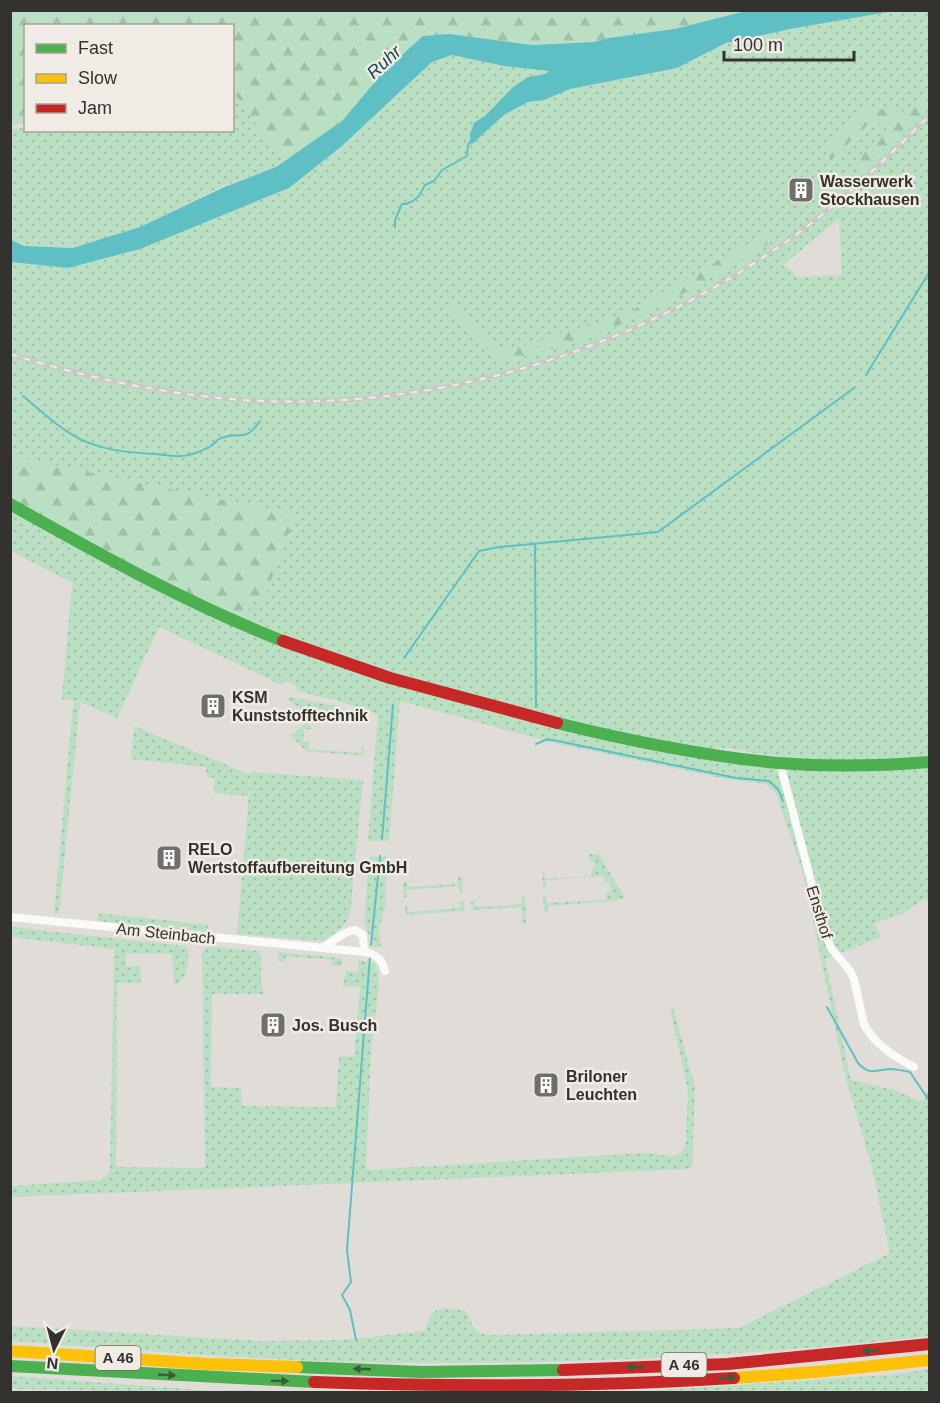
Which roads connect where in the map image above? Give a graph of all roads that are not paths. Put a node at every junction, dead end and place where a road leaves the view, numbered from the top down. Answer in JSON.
{"nodes":[{"id":1,"x":10,"y":504,"type":"edge"},
{"id":2,"x":930,"y":762,"type":"edge"},
{"id":3,"x":780,"y":763,"type":"junction"},
{"id":4,"x":10,"y":917,"type":"edge"},
{"id":5,"x":321,"y":948,"type":"junction"},
{"id":6,"x":364,"y":952,"type":"junction"},
{"id":7,"x":385,"y":971,"type":"dead end"},
{"id":8,"x":914,"y":1067,"type":"dead end"},
{"id":9,"x":930,"y":1344,"type":"edge"},
{"id":10,"x":10,"y":1350,"type":"edge"},
{"id":11,"x":930,"y":1360,"type":"edge"},
{"id":12,"x":10,"y":1366,"type":"edge"}],
"edges":[{"from":1,"to":3,"type":"main road"},
{"from":2,"to":3,"type":"main road"},
{"from":3,"to":8,"type":"street","name":"Ensthof"},
{"from":4,"to":5,"type":"street","name":"Am Steinbach"},
{"from":5,"to":6,"type":"street","name":"Am Steinbach"},
{"from":5,"to":6,"type":"street"},
{"from":6,"to":7,"type":"street"},
{"from":9,"to":10,"type":"main road","number":"A 46","one_way":true},
{"from":12,"to":11,"type":"main road","number":"A 46","one_way":true}]}
